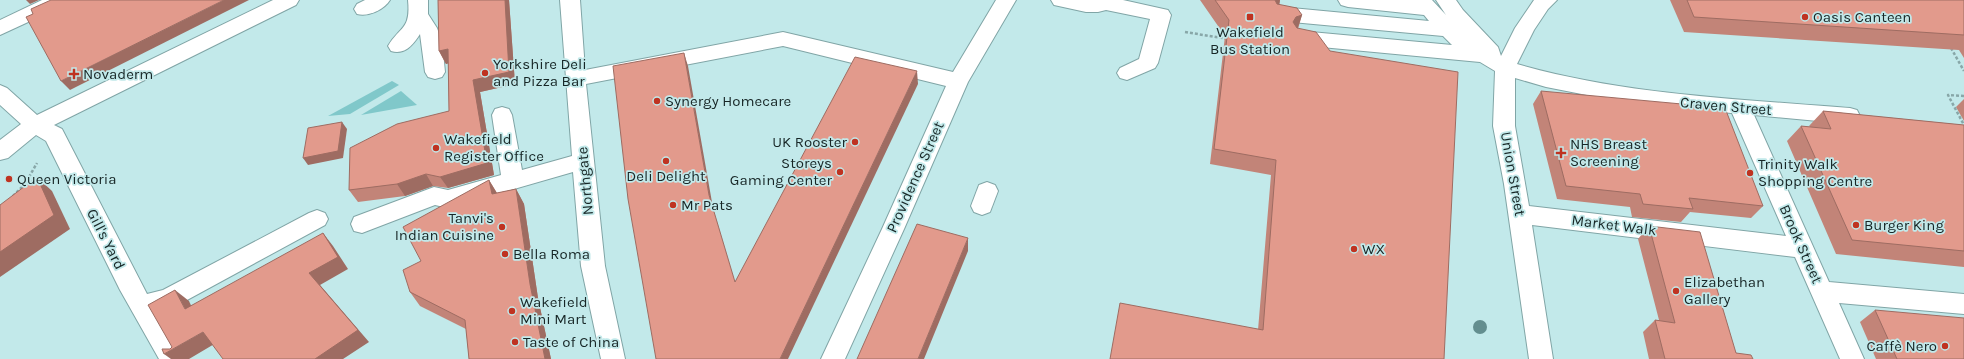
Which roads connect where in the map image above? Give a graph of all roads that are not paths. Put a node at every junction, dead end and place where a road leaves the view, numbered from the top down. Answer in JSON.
{"nodes":[{"id":1,"x":58,"y":0,"type":"edge"},
{"id":2,"x":289,"y":0,"type":"edge"},
{"id":3,"x":570,"y":0,"type":"edge"},
{"id":4,"x":1006,"y":0,"type":"edge"},
{"id":5,"x":1061,"y":0,"type":"edge"},
{"id":6,"x":1348,"y":0,"type":"edge"},
{"id":7,"x":1446,"y":0,"type":"edge"},
{"id":8,"x":1546,"y":0,"type":"edge"},
{"id":9,"x":1107,"y":2,"type":"edge"},
{"id":10,"x":418,"y":8,"type":"edge"},
{"id":11,"x":1434,"y":15,"type":"edge"},
{"id":12,"x":1286,"y":20,"type":"junction"},
{"id":13,"x":0,"y":28,"type":"edge"},
{"id":14,"x":1464,"y":44,"type":"junction"},
{"id":15,"x":398,"y":46,"type":"dead end"},
{"id":16,"x":1484,"y":55,"type":"junction"},
{"id":17,"x":1505,"y":68,"type":"junction"},
{"id":18,"x":435,"y":72,"type":"dead end"},
{"id":19,"x":1127,"y":73,"type":"dead end"},
{"id":20,"x":575,"y":79,"type":"junction"},
{"id":21,"x":958,"y":81,"type":"junction"},
{"id":22,"x":0,"y":93,"type":"edge"},
{"id":23,"x":1739,"y":107,"type":"junction"},
{"id":24,"x":502,"y":115,"type":"dead end"},
{"id":25,"x":1872,"y":118,"type":"edge"},
{"id":26,"x":35,"y":125,"type":"junction"},
{"id":27,"x":0,"y":152,"type":"edge"},
{"id":28,"x":583,"y":162,"type":"junction"},
{"id":29,"x":513,"y":181,"type":"junction"},
{"id":30,"x":1520,"y":214,"type":"junction"},
{"id":31,"x":317,"y":219,"type":"dead end"},
{"id":32,"x":362,"y":224,"type":"dead end"},
{"id":33,"x":1803,"y":248,"type":"junction"},
{"id":34,"x":1822,"y":291,"type":"junction"},
{"id":35,"x":1964,"y":304,"type":"edge"},
{"id":36,"x":140,"y":305,"type":"junction"},
{"id":37,"x":172,"y":359,"type":"edge"},
{"id":38,"x":613,"y":359,"type":"edge"},
{"id":39,"x":833,"y":359,"type":"edge"},
{"id":40,"x":1541,"y":359,"type":"edge"},
{"id":41,"x":1852,"y":359,"type":"edge"}],
"edges":[{"from":1,"to":13,"type":"street"},
{"from":2,"to":26,"type":"street"},
{"from":3,"to":20,"type":"street","name":"Northgate"},
{"from":4,"to":21,"type":"street","name":"Providence Street"},
{"from":5,"to":9,"type":"street"},
{"from":6,"to":11,"type":"street"},
{"from":7,"to":17,"type":"street"},
{"from":8,"to":17,"type":"street","name":"Union Street"},
{"from":9,"to":19,"type":"street"},
{"from":10,"to":15,"type":"street"},
{"from":10,"to":18,"type":"street"},
{"from":11,"to":12,"type":"street"},
{"from":11,"to":14,"type":"street"},
{"from":12,"to":14,"type":"street"},
{"from":12,"to":16,"type":"street"},
{"from":14,"to":16,"type":"street","name":"Craven Street"},
{"from":16,"to":17,"type":"street","name":"Craven Street"},
{"from":17,"to":23,"type":"street","name":"Craven Street"},
{"from":17,"to":30,"type":"street","name":"Union Street"},
{"from":20,"to":21,"type":"street"},
{"from":20,"to":28,"type":"street","name":"Northgate"},
{"from":21,"to":39,"type":"street","name":"Providence Street"},
{"from":22,"to":26,"type":"street","name":"Gill's Yard"},
{"from":23,"to":25,"type":"street","name":"Craven Street"},
{"from":23,"to":33,"type":"street","name":"Brook Street"},
{"from":24,"to":29,"type":"street"},
{"from":26,"to":27,"type":"street"},
{"from":26,"to":36,"type":"street","name":"Gill's Yard"},
{"from":28,"to":29,"type":"street"},
{"from":28,"to":38,"type":"street","name":"Northgate"},
{"from":29,"to":32,"type":"street"},
{"from":30,"to":33,"type":"street","name":"Market Walk"},
{"from":30,"to":40,"type":"street","name":"Union Street"},
{"from":31,"to":36,"type":"street"},
{"from":33,"to":34,"type":"street","name":"Brook Street"},
{"from":34,"to":35,"type":"street"},
{"from":34,"to":41,"type":"street","name":"Brook Street"},
{"from":36,"to":37,"type":"street","name":"Gill's Yard"}]}
